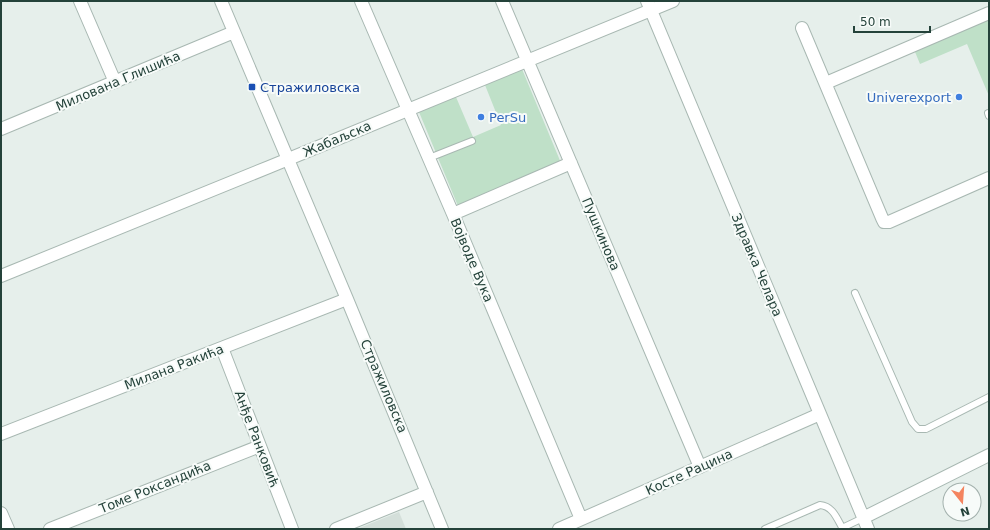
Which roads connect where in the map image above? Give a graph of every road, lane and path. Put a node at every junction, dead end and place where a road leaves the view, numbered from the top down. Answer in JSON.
{"nodes":[{"id":1,"x":80,"y":1,"type":"edge"},
{"id":2,"x":221,"y":1,"type":"edge"},
{"id":3,"x":362,"y":1,"type":"edge"},
{"id":4,"x":502,"y":1,"type":"edge"},
{"id":5,"x":673,"y":1,"type":"edge"},
{"id":6,"x":649,"y":6,"type":"edge"},
{"id":7,"x":989,"y":14,"type":"edge"},
{"id":8,"x":802,"y":28,"type":"dead end"},
{"id":9,"x":234,"y":32,"type":"junction"},
{"id":10,"x":527,"y":60,"type":"junction"},
{"id":11,"x":115,"y":82,"type":"junction"},
{"id":12,"x":826,"y":83,"type":"junction"},
{"id":13,"x":408,"y":110,"type":"junction"},
{"id":14,"x":1,"y":129,"type":"edge"},
{"id":15,"x":472,"y":141,"type":"dead end"},
{"id":16,"x":429,"y":158,"type":"junction"},
{"id":17,"x":288,"y":160,"type":"junction"},
{"id":18,"x":571,"y":163,"type":"junction"},
{"id":19,"x":989,"y":178,"type":"edge"},
{"id":20,"x":453,"y":214,"type":"junction"},
{"id":21,"x":1,"y":276,"type":"edge"},
{"id":22,"x":854,"y":294,"type":"dead end"},
{"id":23,"x":347,"y":300,"type":"junction"},
{"id":24,"x":222,"y":348,"type":"junction"},
{"id":25,"x":989,"y":397,"type":"edge"},
{"id":26,"x":820,"y":414,"type":"junction"},
{"id":27,"x":1,"y":434,"type":"edge"},
{"id":28,"x":260,"y":446,"type":"junction"},
{"id":29,"x":989,"y":455,"type":"edge"},
{"id":30,"x":700,"y":467,"type":"junction"},
{"id":31,"x":428,"y":492,"type":"junction"},
{"id":32,"x":1,"y":513,"type":"edge"},
{"id":33,"x":863,"y":518,"type":"junction"},
{"id":34,"x":581,"y":519,"type":"junction"},
{"id":35,"x":8,"y":529,"type":"edge"},
{"id":36,"x":50,"y":529,"type":"edge"},
{"id":37,"x":292,"y":529,"type":"edge"},
{"id":38,"x":336,"y":529,"type":"edge"},
{"id":39,"x":442,"y":529,"type":"edge"},
{"id":40,"x":559,"y":529,"type":"edge"},
{"id":41,"x":765,"y":529,"type":"edge"},
{"id":42,"x":843,"y":529,"type":"edge"},
{"id":43,"x":868,"y":529,"type":"edge"}],
"edges":[{"from":1,"to":11,"type":"street"},
{"from":2,"to":9,"type":"street","name":"Стражиловска"},
{"from":3,"to":13,"type":"street","name":"Војводе Вука"},
{"from":4,"to":10,"type":"street","name":"Пушкинова"},
{"from":5,"to":6,"type":"street","name":"Жабаљска"},
{"from":6,"to":10,"type":"street","name":"Жабаљска"},
{"from":6,"to":26,"type":"street","name":"Здравка Челара"},
{"from":7,"to":12,"type":"street"},
{"from":8,"to":12,"type":"street"},
{"from":9,"to":11,"type":"street","name":"Милована Глишића"},
{"from":9,"to":17,"type":"street","name":"Стражиловска"},
{"from":10,"to":13,"type":"street","name":"Жабаљска"},
{"from":10,"to":18,"type":"street","name":"Пушкинова"},
{"from":11,"to":14,"type":"street","name":"Милована Глишића"},
{"from":12,"to":19,"type":"street"},
{"from":13,"to":16,"type":"street","name":"Војводе Вука"},
{"from":13,"to":17,"type":"street","name":"Жабаљска"},
{"from":15,"to":16,"type":"lane"},
{"from":16,"to":20,"type":"street","name":"Војводе Вука"},
{"from":17,"to":21,"type":"street","name":"Жабаљска"},
{"from":17,"to":23,"type":"street","name":"Стражиловска"},
{"from":18,"to":20,"type":"street"},
{"from":18,"to":30,"type":"street","name":"Пушкинова"},
{"from":20,"to":34,"type":"street","name":"Војводе Вука"},
{"from":22,"to":25,"type":"lane"},
{"from":23,"to":24,"type":"street","name":"Милана Ракића"},
{"from":23,"to":31,"type":"street","name":"Стражиловска"},
{"from":24,"to":27,"type":"street","name":"Милана Ракића"},
{"from":24,"to":28,"type":"street","name":"Анђе Ранковић"},
{"from":26,"to":30,"type":"street","name":"Косте Рацина"},
{"from":26,"to":33,"type":"street","name":"Здравка Челара"},
{"from":28,"to":36,"type":"street","name":"Томе Роксандића"},
{"from":28,"to":37,"type":"street","name":"Анђе Ранковић"},
{"from":29,"to":33,"type":"street"},
{"from":30,"to":34,"type":"street","name":"Косте Рацина"},
{"from":31,"to":38,"type":"street"},
{"from":31,"to":39,"type":"street","name":"Стражиловска"},
{"from":32,"to":35,"type":"street"},
{"from":33,"to":42,"type":"lane"},
{"from":33,"to":43,"type":"street","name":"Здравка Челара"},
{"from":34,"to":40,"type":"street","name":"Косте Рацина"},
{"from":41,"to":42,"type":"lane"}]}
